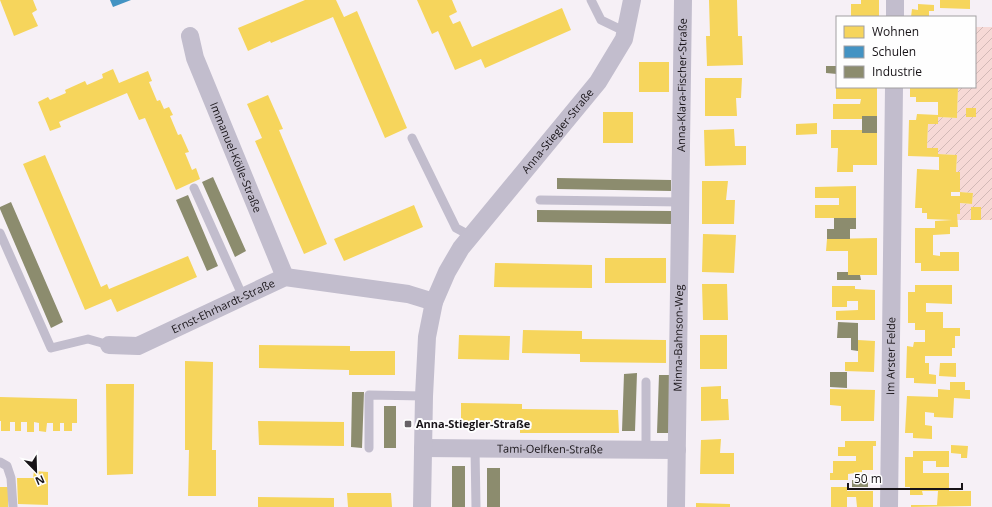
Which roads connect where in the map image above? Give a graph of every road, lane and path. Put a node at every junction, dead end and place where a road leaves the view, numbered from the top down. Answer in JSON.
{"nodes":[{"id":1,"x":591,"y":0,"type":"edge"},
{"id":2,"x":632,"y":0,"type":"edge"},
{"id":3,"x":683,"y":0,"type":"edge"},
{"id":4,"x":895,"y":0,"type":"edge"},
{"id":5,"x":894,"y":16,"type":"edge"},
{"id":6,"x":626,"y":32,"type":"junction"},
{"id":7,"x":190,"y":36,"type":"dead end"},
{"id":8,"x":894,"y":88,"type":"edge"},
{"id":9,"x":412,"y":138,"type":"dead end"},
{"id":10,"x":681,"y":170,"type":"joint"},
{"id":11,"x":194,"y":188,"type":"dead end"},
{"id":12,"x":540,"y":200,"type":"dead end"},
{"id":13,"x":681,"y":202,"type":"junction"},
{"id":14,"x":0,"y":233,"type":"edge"},
{"id":15,"x":471,"y":236,"type":"junction"},
{"id":16,"x":285,"y":277,"type":"junction"},
{"id":17,"x":243,"y":297,"type":"junction"},
{"id":18,"x":434,"y":302,"type":"junction"},
{"id":19,"x":109,"y":345,"type":"joint"},
{"id":20,"x":646,"y":382,"type":"dead end"},
{"id":21,"x":424,"y":396,"type":"junction"},
{"id":22,"x":369,"y":448,"type":"dead end"},
{"id":23,"x":423,"y":448,"type":"junction"},
{"id":24,"x":476,"y":448,"type":"junction"},
{"id":25,"x":646,"y":450,"type":"junction"},
{"id":26,"x":677,"y":450,"type":"junction"},
{"id":27,"x":0,"y":462,"type":"edge"},
{"id":28,"x":13,"y":507,"type":"edge"},
{"id":29,"x":422,"y":507,"type":"edge"},
{"id":30,"x":476,"y":507,"type":"edge"},
{"id":31,"x":676,"y":507,"type":"edge"},
{"id":32,"x":889,"y":507,"type":"edge"}],
"edges":[{"from":1,"to":6,"type":"lane"},
{"from":2,"to":6,"type":"street","name":"Anna-Stiegler-Straße"},
{"from":3,"to":10,"type":"street","name":"Anna-Klara-Fischer-Straße"},
{"from":4,"to":5,"type":"street"},
{"from":6,"to":15,"type":"street","name":"Anna-Stiegler-Straße"},
{"from":7,"to":16,"type":"street","name":"Immanuel-Kölle-Straße"},
{"from":8,"to":32,"type":"street","name":"Im Arster Felde"},
{"from":9,"to":15,"type":"lane"},
{"from":10,"to":13,"type":"street","name":"Minna-Bahnson-Weg"},
{"from":11,"to":17,"type":"lane"},
{"from":12,"to":13,"type":"lane"},
{"from":13,"to":26,"type":"street","name":"Minna-Bahnson-Weg"},
{"from":14,"to":19,"type":"lane"},
{"from":15,"to":18,"type":"street","name":"Anna-Stiegler-Straße"},
{"from":16,"to":17,"type":"street","name":"Ernst-Ehrhardt-Straße"},
{"from":16,"to":18,"type":"street","name":"Ernst-Ehrhardt-Straße"},
{"from":17,"to":19,"type":"street","name":"Ernst-Ehrhardt-Straße"},
{"from":18,"to":21,"type":"street","name":"Anna-Stiegler-Straße"},
{"from":20,"to":25,"type":"lane"},
{"from":21,"to":22,"type":"lane"},
{"from":21,"to":23,"type":"street","name":"Anna-Stiegler-Straße"},
{"from":23,"to":24,"type":"street","name":"Tami-Oelfken-Straße"},
{"from":23,"to":29,"type":"street","name":"Anna-Stiegler-Straße"},
{"from":24,"to":25,"type":"street","name":"Tami-Oelfken-Straße"},
{"from":24,"to":30,"type":"lane"},
{"from":25,"to":26,"type":"street","name":"Tami-Oelfken-Straße"},
{"from":26,"to":31,"type":"street","name":"Minna-Bahnson-Weg"},
{"from":27,"to":28,"type":"lane"}]}
